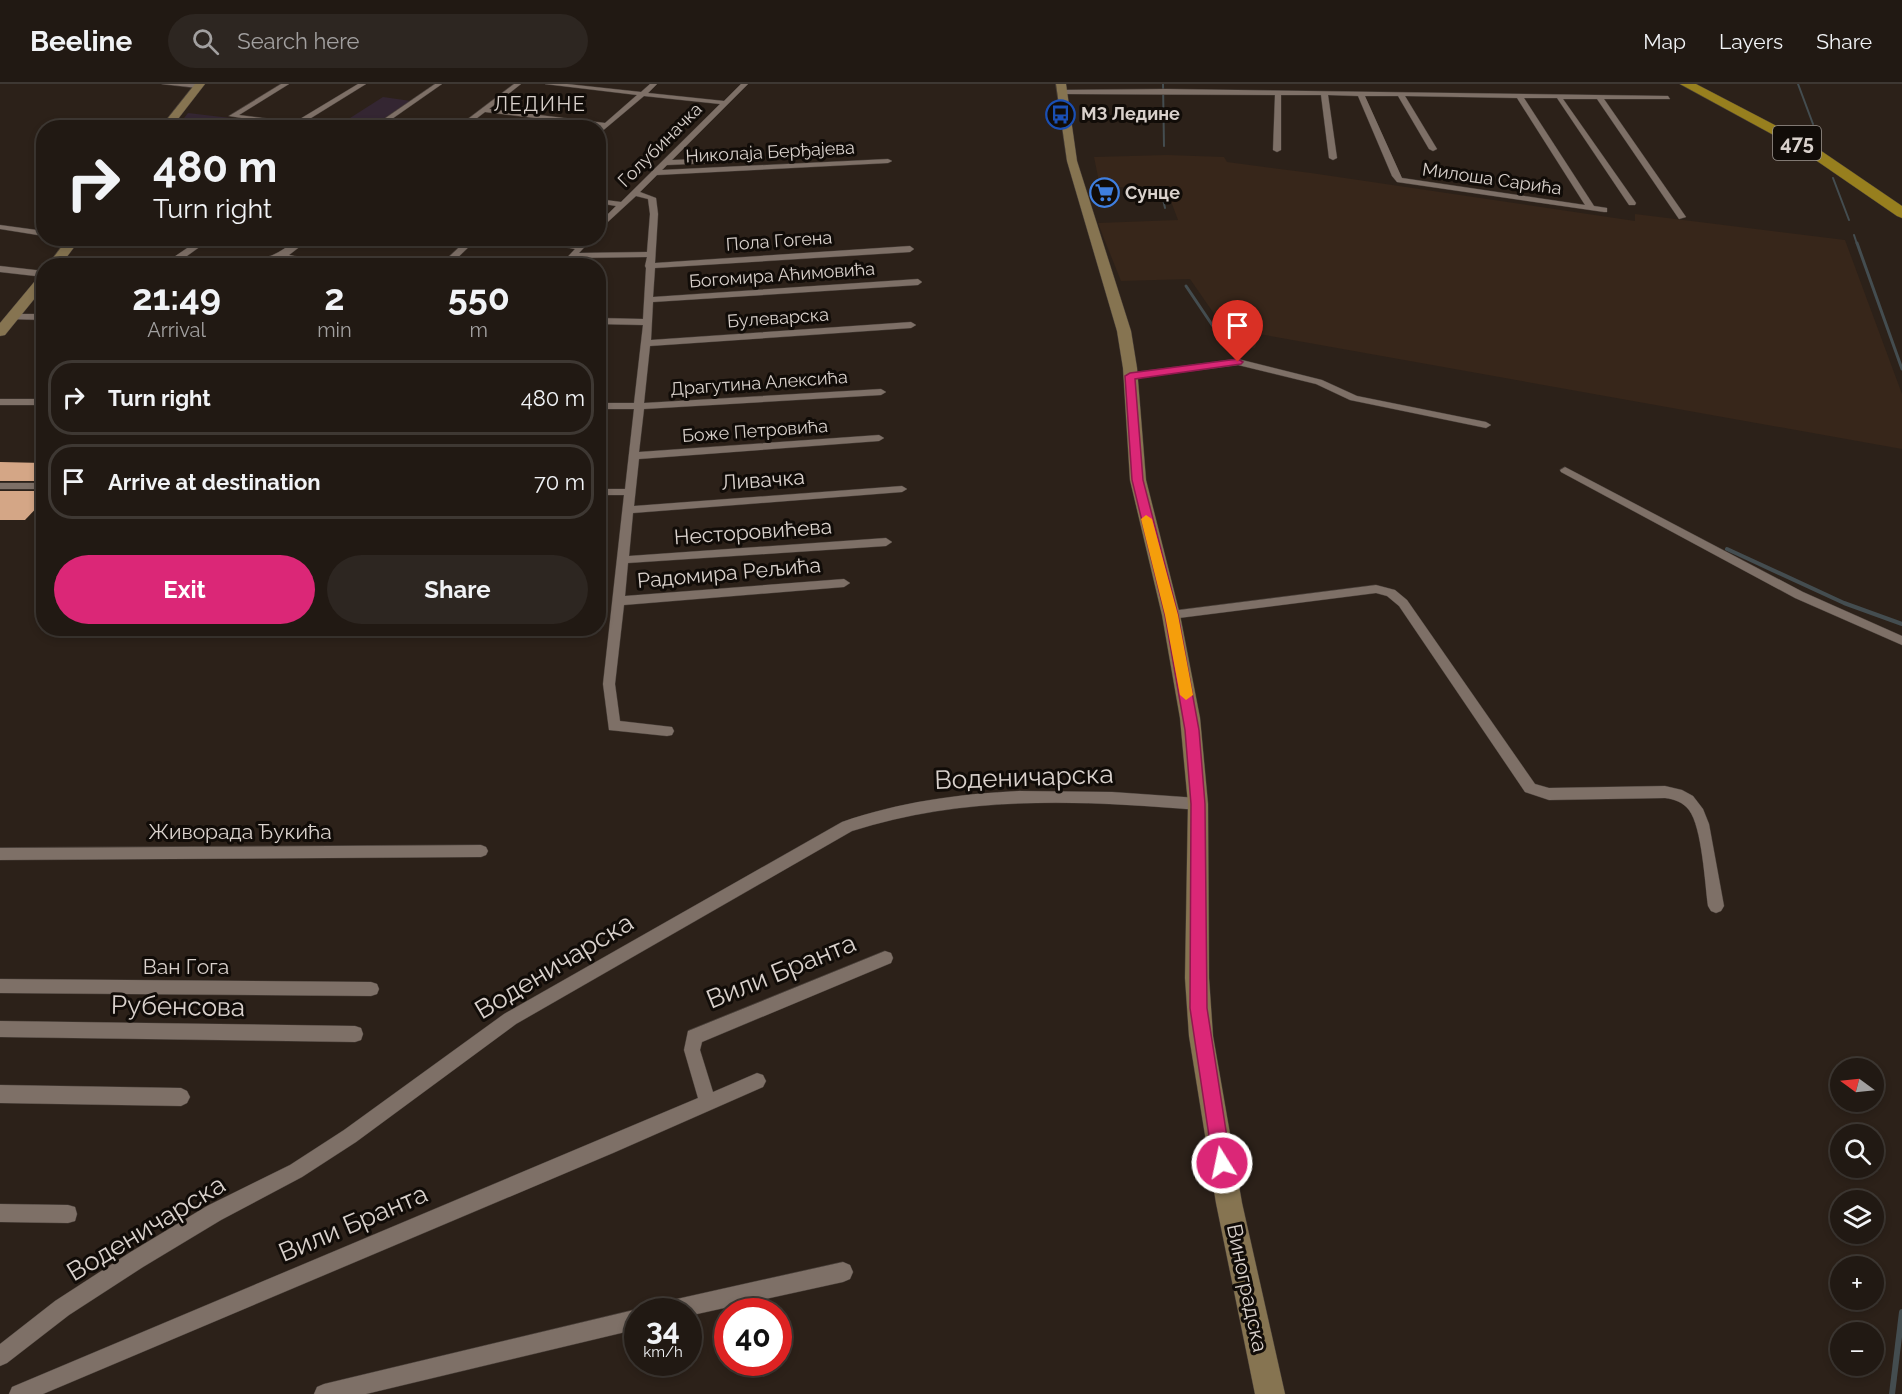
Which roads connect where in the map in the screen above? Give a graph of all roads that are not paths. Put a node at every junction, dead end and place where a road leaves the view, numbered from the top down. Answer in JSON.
{"nodes":[{"id":1,"x":165,"y":84,"type":"edge"},
{"id":2,"x":286,"y":84,"type":"edge"},
{"id":3,"x":363,"y":84,"type":"edge"},
{"id":4,"x":439,"y":84,"type":"edge"},
{"id":5,"x":518,"y":84,"type":"edge"},
{"id":6,"x":549,"y":84,"type":"edge"},
{"id":7,"x":654,"y":84,"type":"edge"},
{"id":8,"x":745,"y":84,"type":"edge"},
{"id":9,"x":1686,"y":84,"type":"edge"},
{"id":10,"x":1704,"y":84,"type":"edge"},
{"id":11,"x":199,"y":85,"type":"edge"},
{"id":12,"x":1194,"y":87,"type":"edge"},
{"id":13,"x":1062,"y":88,"type":"edge"},
{"id":14,"x":1278,"y":93,"type":"junction"},
{"id":15,"x":1324,"y":93,"type":"junction"},
{"id":16,"x":642,"y":94,"type":"junction"},
{"id":17,"x":1361,"y":94,"type":"junction"},
{"id":18,"x":1401,"y":95,"type":"junction"},
{"id":19,"x":1520,"y":97,"type":"junction"},
{"id":20,"x":1559,"y":97,"type":"junction"},
{"id":21,"x":1599,"y":97,"type":"junction"},
{"id":22,"x":1668,"y":98,"type":"dead end"},
{"id":23,"x":726,"y":103,"type":"junction"},
{"id":24,"x":483,"y":110,"type":"junction"},
{"id":25,"x":171,"y":120,"type":"edge"},
{"id":26,"x":264,"y":120,"type":"edge"},
{"id":27,"x":304,"y":120,"type":"edge"},
{"id":28,"x":386,"y":120,"type":"edge"},
{"id":29,"x":470,"y":120,"type":"edge"},
{"id":30,"x":566,"y":120,"type":"edge"},
{"id":31,"x":607,"y":125,"type":"edge"},
{"id":32,"x":1433,"y":149,"type":"dead end"},
{"id":33,"x":1277,"y":150,"type":"dead end"},
{"id":34,"x":1333,"y":158,"type":"dead end"},
{"id":35,"x":740,"y":159,"type":"dead end"},
{"id":36,"x":888,"y":161,"type":"dead end"},
{"id":37,"x":666,"y":163,"type":"junction"},
{"id":38,"x":655,"y":173,"type":"junction"},
{"id":39,"x":635,"y":193,"type":"junction"},
{"id":40,"x":1902,"y":198,"type":"edge"},
{"id":41,"x":606,"y":202,"type":"edge"},
{"id":42,"x":1632,"y":203,"type":"dead end"},
{"id":43,"x":623,"y":205,"type":"junction"},
{"id":44,"x":1591,"y":208,"type":"junction"},
{"id":45,"x":1604,"y":210,"type":"dead end"},
{"id":46,"x":1902,"y":213,"type":"edge"},
{"id":47,"x":1682,"y":217,"type":"dead end"},
{"id":48,"x":606,"y":221,"type":"edge"},
{"id":49,"x":0,"y":227,"type":"edge"},
{"id":50,"x":36,"y":233,"type":"edge"},
{"id":51,"x":69,"y":246,"type":"edge"},
{"id":52,"x":196,"y":246,"type":"edge"},
{"id":53,"x":296,"y":246,"type":"edge"},
{"id":54,"x":465,"y":246,"type":"edge"},
{"id":55,"x":574,"y":246,"type":"edge"},
{"id":56,"x":581,"y":247,"type":"joint"},
{"id":57,"x":910,"y":249,"type":"dead end"},
{"id":58,"x":650,"y":255,"type":"junction"},
{"id":59,"x":282,"y":256,"type":"junction"},
{"id":60,"x":573,"y":256,"type":"joint"},
{"id":61,"x":59,"y":258,"type":"edge"},
{"id":62,"x":179,"y":258,"type":"edge"},
{"id":63,"x":274,"y":258,"type":"edge"},
{"id":64,"x":294,"y":258,"type":"edge"},
{"id":65,"x":452,"y":258,"type":"edge"},
{"id":66,"x":650,"y":266,"type":"junction"},
{"id":67,"x":0,"y":269,"type":"edge"},
{"id":68,"x":36,"y":275,"type":"edge"},
{"id":69,"x":918,"y":282,"type":"dead end"},
{"id":70,"x":36,"y":286,"type":"edge"},
{"id":71,"x":649,"y":300,"type":"junction"},
{"id":72,"x":12,"y":317,"type":"junction"},
{"id":73,"x":36,"y":317,"type":"edge"},
{"id":74,"x":606,"y":321,"type":"edge"},
{"id":75,"x":648,"y":322,"type":"junction"},
{"id":76,"x":911,"y":325,"type":"dead end"},
{"id":77,"x":1,"y":330,"type":"edge"},
{"id":78,"x":646,"y":343,"type":"junction"},
{"id":79,"x":1130,"y":376,"type":"junction"},
{"id":80,"x":881,"y":392,"type":"dead end"},
{"id":81,"x":0,"y":402,"type":"edge"},
{"id":82,"x":36,"y":402,"type":"edge"},
{"id":83,"x":606,"y":406,"type":"edge"},
{"id":84,"x":639,"y":406,"type":"junction"},
{"id":85,"x":1486,"y":425,"type":"dead end"},
{"id":86,"x":879,"y":438,"type":"dead end"},
{"id":87,"x":634,"y":456,"type":"junction"},
{"id":88,"x":1565,"y":470,"type":"dead end"},
{"id":89,"x":0,"y":486,"type":"edge"},
{"id":90,"x":36,"y":486,"type":"edge"},
{"id":91,"x":902,"y":489,"type":"dead end"},
{"id":92,"x":606,"y":492,"type":"edge"},
{"id":93,"x":630,"y":492,"type":"junction"},
{"id":94,"x":628,"y":510,"type":"junction"},
{"id":95,"x":886,"y":542,"type":"dead end"},
{"id":96,"x":622,"y":560,"type":"junction"},
{"id":97,"x":844,"y":583,"type":"dead end"},
{"id":98,"x":617,"y":601,"type":"junction"},
{"id":99,"x":1172,"y":615,"type":"junction"},
{"id":100,"x":1902,"y":641,"type":"edge"},
{"id":101,"x":667,"y":731,"type":"dead end"},
{"id":102,"x":1198,"y":804,"type":"junction"},
{"id":103,"x":480,"y":851,"type":"dead end"},
{"id":104,"x":0,"y":854,"type":"edge"},
{"id":105,"x":1716,"y":906,"type":"dead end"},
{"id":106,"x":885,"y":958,"type":"dead end"},
{"id":107,"x":0,"y":986,"type":"edge"},
{"id":108,"x":371,"y":988,"type":"dead end"},
{"id":109,"x":0,"y":1029,"type":"edge"},
{"id":110,"x":355,"y":1034,"type":"dead end"},
{"id":111,"x":757,"y":1081,"type":"dead end"},
{"id":112,"x":0,"y":1094,"type":"edge"},
{"id":113,"x":181,"y":1097,"type":"dead end"},
{"id":114,"x":708,"y":1103,"type":"junction"},
{"id":115,"x":0,"y":1213,"type":"edge"},
{"id":116,"x":68,"y":1214,"type":"dead end"},
{"id":117,"x":843,"y":1272,"type":"dead end"},
{"id":118,"x":702,"y":1303,"type":"edge"},
{"id":119,"x":624,"y":1321,"type":"edge"},
{"id":120,"x":0,"y":1356,"type":"edge"},
{"id":121,"x":19,"y":1394,"type":"edge"},
{"id":122,"x":324,"y":1394,"type":"edge"},
{"id":123,"x":1270,"y":1394,"type":"edge"}],
"edges":[{"from":1,"to":11,"type":"street"},
{"from":2,"to":26,"type":"street"},
{"from":3,"to":27,"type":"street"},
{"from":4,"to":28,"type":"street"},
{"from":5,"to":24,"type":"street"},
{"from":6,"to":16,"type":"street"},
{"from":7,"to":16,"type":"street"},
{"from":8,"to":23,"type":"street","name":"Голубиначка"},
{"from":9,"to":46,"type":"highway","number":"475"},
{"from":10,"to":40,"type":"highway","number":"475"},
{"from":11,"to":25,"type":"street"},
{"from":12,"to":13,"type":"street"},
{"from":12,"to":14,"type":"street"},
{"from":13,"to":79,"type":"street","name":"Виноградска"},
{"from":14,"to":15,"type":"street"},
{"from":14,"to":33,"type":"street"},
{"from":15,"to":17,"type":"street"},
{"from":15,"to":34,"type":"street"},
{"from":16,"to":23,"type":"street"},
{"from":16,"to":31,"type":"street"},
{"from":17,"to":18,"type":"street"},
{"from":17,"to":44,"type":"street","name":"Милоша Сарића"},
{"from":18,"to":19,"type":"street"},
{"from":18,"to":32,"type":"street"},
{"from":19,"to":20,"type":"street"},
{"from":19,"to":44,"type":"street"},
{"from":20,"to":21,"type":"street"},
{"from":20,"to":42,"type":"street"},
{"from":21,"to":22,"type":"street"},
{"from":21,"to":47,"type":"street"},
{"from":23,"to":37,"type":"street","name":"Голубиначка"},
{"from":24,"to":29,"type":"street"},
{"from":24,"to":30,"type":"street"},
{"from":35,"to":37,"type":"street"},
{"from":36,"to":38,"type":"street","name":"Николаја Берђајева"},
{"from":37,"to":38,"type":"street","name":"Голубиначка"},
{"from":38,"to":39,"type":"street","name":"Голубиначка"},
{"from":39,"to":43,"type":"street","name":"Голубиначка"},
{"from":39,"to":58,"type":"street"},
{"from":41,"to":43,"type":"street"},
{"from":43,"to":48,"type":"street","name":"Голубиначка"},
{"from":44,"to":45,"type":"street","name":"Милоша Сарића"},
{"from":49,"to":50,"type":"street"},
{"from":51,"to":61,"type":"street"},
{"from":52,"to":62,"type":"street"},
{"from":53,"to":59,"type":"street"},
{"from":54,"to":65,"type":"street"},
{"from":55,"to":56,"type":"street"},
{"from":56,"to":60,"type":"street"},
{"from":57,"to":66,"type":"street","name":"Пола Гогена"},
{"from":58,"to":60,"type":"street"},
{"from":58,"to":66,"type":"street"},
{"from":59,"to":63,"type":"street"},
{"from":59,"to":64,"type":"street"},
{"from":66,"to":71,"type":"street"},
{"from":67,"to":68,"type":"street"},
{"from":69,"to":71,"type":"street","name":"Богомира Аћимовића"},
{"from":70,"to":72,"type":"street"},
{"from":71,"to":75,"type":"street"},
{"from":72,"to":73,"type":"street"},
{"from":72,"to":77,"type":"street"},
{"from":74,"to":75,"type":"street"},
{"from":75,"to":78,"type":"street"},
{"from":76,"to":78,"type":"street","name":"Булеварска"},
{"from":78,"to":84,"type":"street"},
{"from":79,"to":85,"type":"street"},
{"from":79,"to":99,"type":"street","name":"Виноградска"},
{"from":80,"to":84,"type":"street","name":"Драгутина Алексића"},
{"from":81,"to":82,"type":"street"},
{"from":83,"to":84,"type":"street","name":"Драгутина Алексића"},
{"from":84,"to":87,"type":"street"},
{"from":86,"to":87,"type":"street","name":"Боже Петровића"},
{"from":87,"to":93,"type":"street"},
{"from":88,"to":100,"type":"street"},
{"from":89,"to":90,"type":"street"},
{"from":91,"to":94,"type":"street","name":"Ливачка"},
{"from":92,"to":93,"type":"street"},
{"from":93,"to":94,"type":"street"},
{"from":94,"to":96,"type":"street"},
{"from":95,"to":96,"type":"street","name":"Несторовићева"},
{"from":96,"to":98,"type":"street"},
{"from":97,"to":98,"type":"street","name":"Радомира Рељића"},
{"from":98,"to":101,"type":"street"},
{"from":99,"to":102,"type":"street","name":"Виноградска"},
{"from":99,"to":105,"type":"street"},
{"from":102,"to":120,"type":"street","name":"Воденичарска"},
{"from":102,"to":123,"type":"street","name":"Виноградска"},
{"from":103,"to":104,"type":"street","name":"Живорада Ђукића"},
{"from":106,"to":114,"type":"street","name":"Вили Бранта"},
{"from":107,"to":108,"type":"street","name":"Ван Гога"},
{"from":109,"to":110,"type":"street","name":"Рубенсова"},
{"from":111,"to":114,"type":"street","name":"Вили Бранта"},
{"from":112,"to":113,"type":"street"},
{"from":114,"to":121,"type":"street","name":"Вили Бранта"},
{"from":115,"to":116,"type":"street"},
{"from":117,"to":118,"type":"street"},
{"from":119,"to":122,"type":"street"}]}
